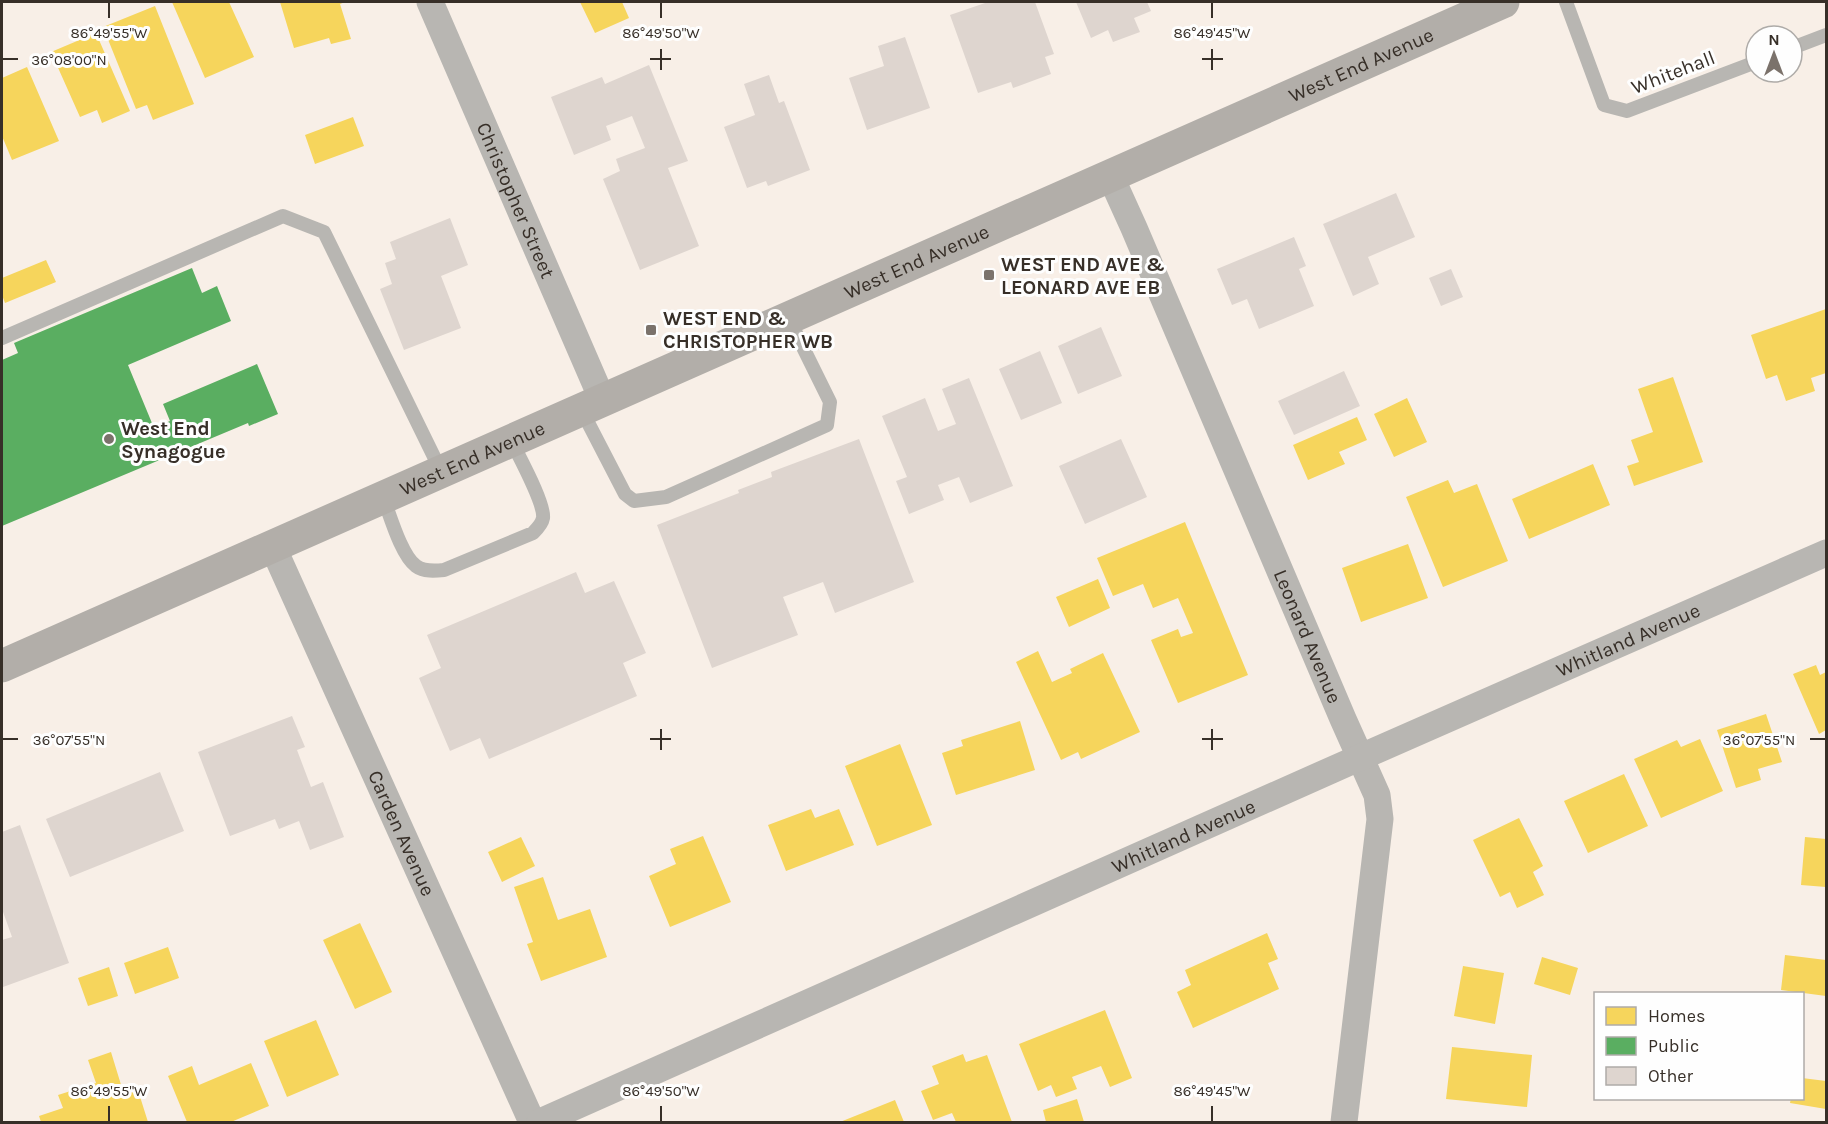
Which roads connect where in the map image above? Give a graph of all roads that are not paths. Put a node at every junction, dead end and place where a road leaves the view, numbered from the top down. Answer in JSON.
{"nodes":[{"id":1,"x":430,"y":2,"type":"edge"},
{"id":2,"x":1566,"y":2,"type":"edge"},
{"id":3,"x":1496,"y":3,"type":"edge"},
{"id":4,"x":1827,"y":35,"type":"edge"},
{"id":5,"x":1804,"y":44,"type":"edge"},
{"id":6,"x":1744,"y":67,"type":"edge"},
{"id":7,"x":1110,"y":175,"type":"junction"},
{"id":8,"x":788,"y":317,"type":"junction"},
{"id":9,"x":2,"y":338,"type":"edge"},
{"id":10,"x":592,"y":404,"type":"junction"},
{"id":11,"x":511,"y":440,"type":"junction"},
{"id":12,"x":441,"y":471,"type":"junction"},
{"id":13,"x":382,"y":497,"type":"junction"},
{"id":14,"x":272,"y":545,"type":"junction"},
{"id":15,"x":1827,"y":553,"type":"edge"},
{"id":16,"x":2,"y":666,"type":"edge"},
{"id":17,"x":1361,"y":757,"type":"junction"},
{"id":18,"x":532,"y":1122,"type":"edge"},
{"id":19,"x":540,"y":1122,"type":"edge"},
{"id":20,"x":1344,"y":1122,"type":"edge"}],
"edges":[{"from":1,"to":10,"type":"street","name":"Christopher Street"},
{"from":2,"to":6,"type":"lane","name":"Whitehall"},
{"from":3,"to":7,"type":"main road","name":"West End Avenue"},
{"from":4,"to":5,"type":"lane"},
{"from":7,"to":8,"type":"main road","name":"West End Avenue"},
{"from":7,"to":17,"type":"street","name":"Leonard Avenue"},
{"from":8,"to":10,"type":"main road","name":"West End Avenue"},
{"from":8,"to":10,"type":"lane"},
{"from":9,"to":12,"type":"lane"},
{"from":10,"to":11,"type":"main road","name":"West End Avenue"},
{"from":11,"to":12,"type":"main road","name":"West End Avenue"},
{"from":11,"to":13,"type":"lane"},
{"from":12,"to":13,"type":"main road","name":"West End Avenue"},
{"from":13,"to":14,"type":"main road","name":"West End Avenue"},
{"from":14,"to":16,"type":"main road","name":"West End Avenue"},
{"from":14,"to":18,"type":"street","name":"Carden Avenue"},
{"from":15,"to":17,"type":"street","name":"Whitland Avenue"},
{"from":17,"to":19,"type":"street","name":"Whitland Avenue"},
{"from":17,"to":20,"type":"street","name":"Leonard Avenue"}]}
